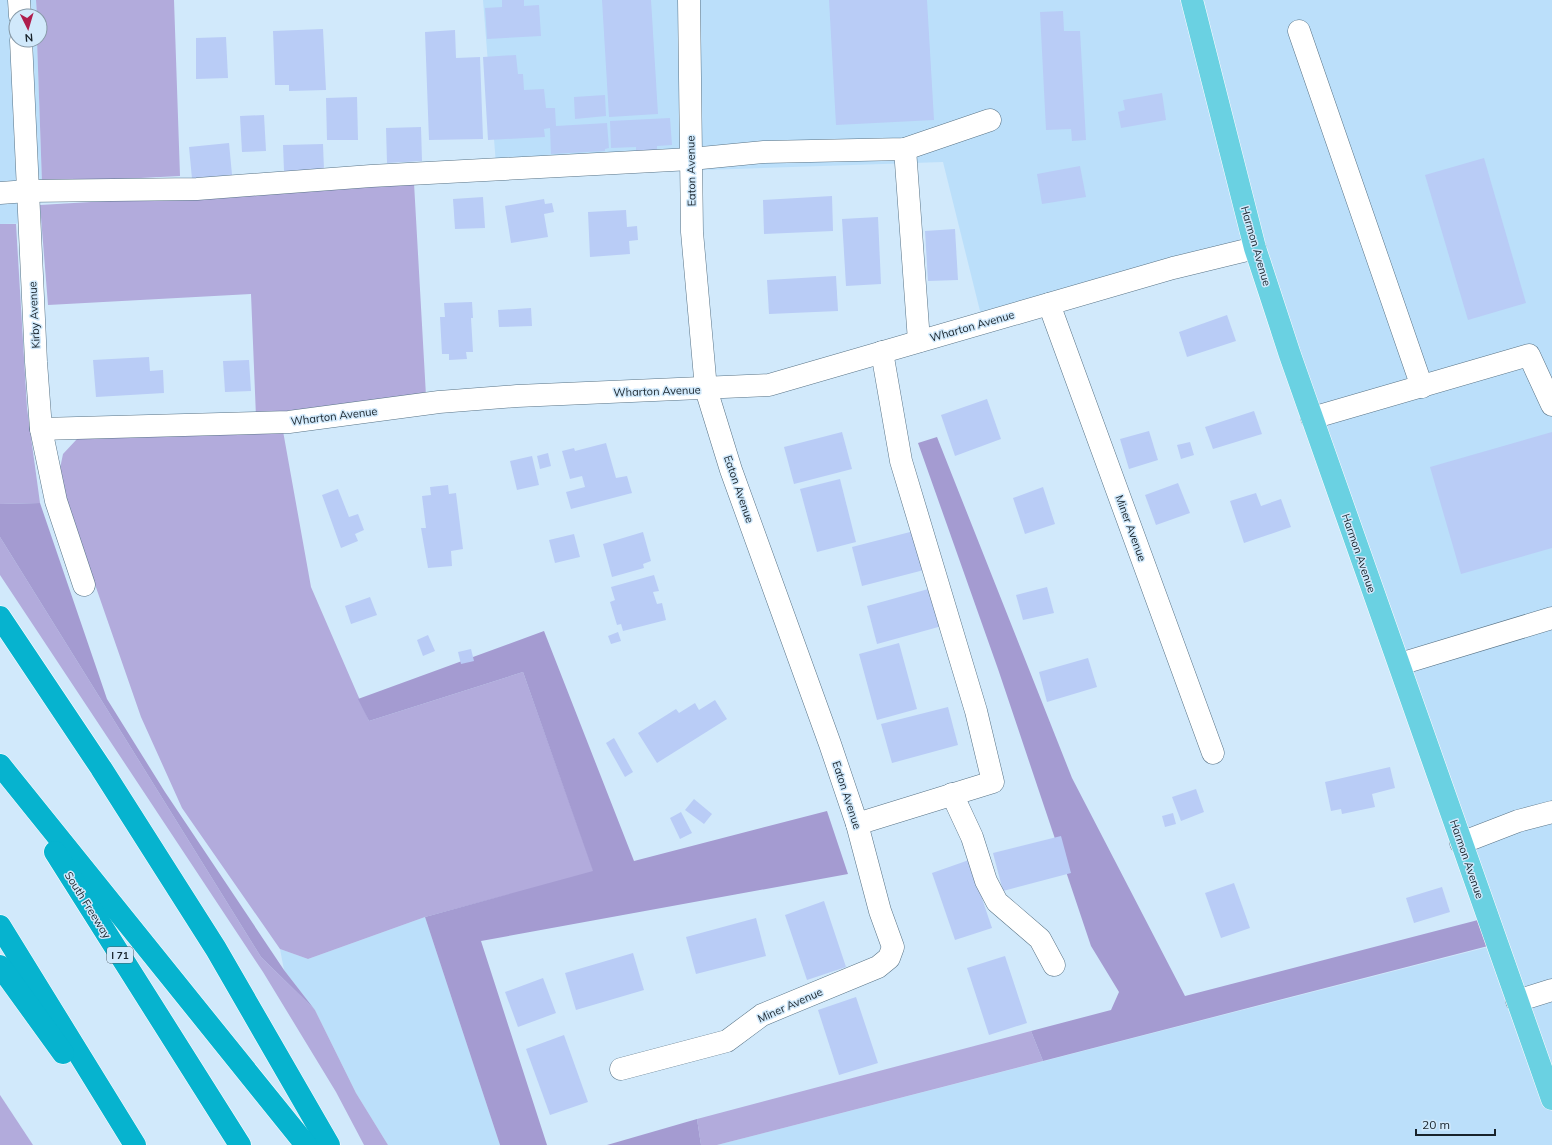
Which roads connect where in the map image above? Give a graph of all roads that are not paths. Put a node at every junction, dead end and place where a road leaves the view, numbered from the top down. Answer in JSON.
{"nodes":[{"id":1,"x":689,"y":0,"type":"edge"},
{"id":2,"x":1192,"y":0,"type":"edge"},
{"id":3,"x":1299,"y":31,"type":"dead end"},
{"id":4,"x":21,"y":48,"type":"edge"},
{"id":5,"x":990,"y":120,"type":"dead end"},
{"id":6,"x":905,"y":149,"type":"junction"},
{"id":7,"x":691,"y":159,"type":"junction"},
{"id":8,"x":28,"y":191,"type":"junction"},
{"id":9,"x":0,"y":193,"type":"edge"},
{"id":10,"x":1254,"y":248,"type":"junction"},
{"id":11,"x":1049,"y":304,"type":"junction"},
{"id":12,"x":919,"y":341,"type":"junction"},
{"id":13,"x":882,"y":352,"type":"junction"},
{"id":14,"x":1422,"y":387,"type":"junction"},
{"id":15,"x":706,"y":389,"type":"junction"},
{"id":16,"x":1552,"y":405,"type":"edge"},
{"id":17,"x":1312,"y":418,"type":"junction"},
{"id":18,"x":41,"y":429,"type":"junction"},
{"id":19,"x":84,"y":584,"type":"dead end"},
{"id":20,"x":0,"y":617,"type":"edge"},
{"id":21,"x":1552,"y":618,"type":"edge"},
{"id":22,"x":1400,"y":664,"type":"junction"},
{"id":23,"x":1213,"y":753,"type":"dead end"},
{"id":24,"x":0,"y":766,"type":"edge"},
{"id":25,"x":952,"y":794,"type":"junction"},
{"id":26,"x":1552,"y":812,"type":"edge"},
{"id":27,"x":857,"y":824,"type":"junction"},
{"id":28,"x":1460,"y":843,"type":"junction"},
{"id":29,"x":0,"y":926,"type":"edge"},
{"id":30,"x":889,"y":958,"type":"joint"},
{"id":31,"x":1054,"y":965,"type":"dead end"},
{"id":32,"x":0,"y":966,"type":"edge"},
{"id":33,"x":1552,"y":990,"type":"edge"},
{"id":34,"x":1517,"y":1001,"type":"junction"},
{"id":35,"x":621,"y":1069,"type":"dead end"},
{"id":36,"x":1552,"y":1099,"type":"edge"},
{"id":37,"x":130,"y":1145,"type":"edge"},
{"id":38,"x":135,"y":1145,"type":"edge"},
{"id":39,"x":240,"y":1145,"type":"edge"},
{"id":40,"x":306,"y":1145,"type":"edge"},
{"id":41,"x":329,"y":1145,"type":"edge"}],
"edges":[{"from":1,"to":7,"type":"street","name":"Eaton Avenue"},
{"from":2,"to":10,"type":"main road","name":"Harmon Avenue"},
{"from":3,"to":14,"type":"street"},
{"from":4,"to":8,"type":"street","name":"Kirby Avenue"},
{"from":5,"to":6,"type":"street"},
{"from":6,"to":7,"type":"street"},
{"from":6,"to":12,"type":"street"},
{"from":7,"to":8,"type":"street"},
{"from":7,"to":15,"type":"street","name":"Eaton Avenue"},
{"from":8,"to":9,"type":"street"},
{"from":8,"to":18,"type":"street","name":"Kirby Avenue"},
{"from":10,"to":11,"type":"street","name":"Wharton Avenue"},
{"from":10,"to":17,"type":"main road","name":"Harmon Avenue"},
{"from":11,"to":12,"type":"street","name":"Wharton Avenue"},
{"from":11,"to":23,"type":"street","name":"Miner Avenue"},
{"from":12,"to":13,"type":"street","name":"Wharton Avenue"},
{"from":13,"to":15,"type":"street","name":"Wharton Avenue"},
{"from":13,"to":25,"type":"street"},
{"from":14,"to":16,"type":"street"},
{"from":14,"to":17,"type":"street"},
{"from":15,"to":18,"type":"street","name":"Wharton Avenue"},
{"from":15,"to":27,"type":"street","name":"Eaton Avenue"},
{"from":17,"to":22,"type":"main road","name":"Harmon Avenue"},
{"from":18,"to":19,"type":"street","name":"Kirby Avenue"},
{"from":20,"to":41,"type":"highway"},
{"from":21,"to":22,"type":"street"},
{"from":22,"to":28,"type":"main road","name":"Harmon Avenue"},
{"from":24,"to":39,"type":"highway","name":"South Freeway","number":"I 71"},
{"from":24,"to":40,"type":"highway"},
{"from":25,"to":27,"type":"street"},
{"from":25,"to":31,"type":"street"},
{"from":26,"to":28,"type":"street"},
{"from":27,"to":30,"type":"street","name":"Eaton Avenue"},
{"from":28,"to":34,"type":"main road","name":"Harmon Avenue"},
{"from":29,"to":38,"type":"highway"},
{"from":30,"to":35,"type":"street","name":"Miner Avenue"},
{"from":32,"to":37,"type":"highway"},
{"from":33,"to":34,"type":"street"},
{"from":34,"to":36,"type":"main road","name":"Harmon Avenue"}]}
